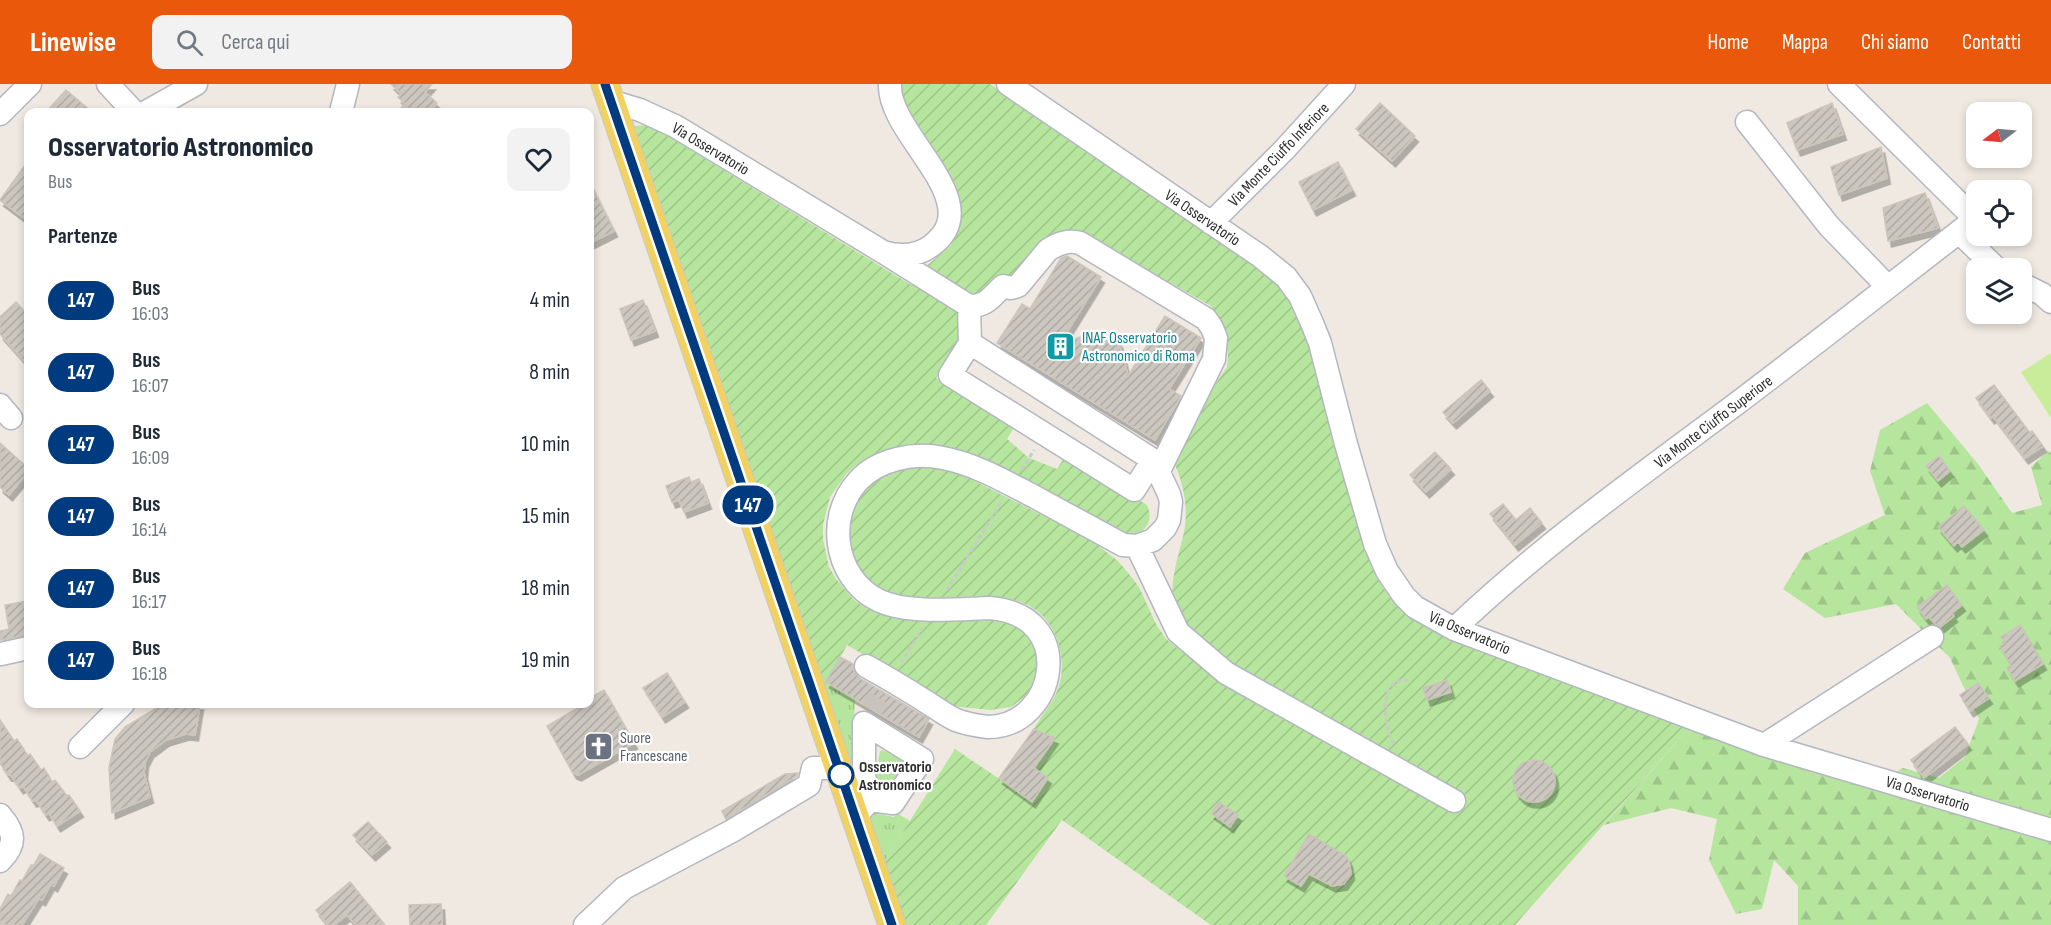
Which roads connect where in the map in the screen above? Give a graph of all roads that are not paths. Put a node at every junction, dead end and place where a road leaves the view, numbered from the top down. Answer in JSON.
{"nodes":[{"id":1,"x":30,"y":84,"type":"edge"},
{"id":2,"x":108,"y":84,"type":"edge"},
{"id":3,"x":196,"y":84,"type":"edge"},
{"id":4,"x":348,"y":84,"type":"edge"},
{"id":5,"x":890,"y":84,"type":"edge"},
{"id":6,"x":1008,"y":84,"type":"edge"},
{"id":7,"x":1344,"y":84,"type":"edge"},
{"id":8,"x":1839,"y":84,"type":"edge"},
{"id":9,"x":608,"y":93,"type":"edge"},
{"id":10,"x":130,"y":108,"type":"edge"},
{"id":11,"x":153,"y":108,"type":"edge"},
{"id":12,"x":342,"y":108,"type":"edge"},
{"id":13,"x":0,"y":114,"type":"edge"},
{"id":14,"x":1747,"y":122,"type":"dead end"},
{"id":15,"x":1966,"y":219,"type":"edge"},
{"id":16,"x":1211,"y":223,"type":"junction"},
{"id":17,"x":1966,"y":226,"type":"edge"},
{"id":18,"x":883,"y":252,"type":"junction"},
{"id":19,"x":1888,"y":287,"type":"junction"},
{"id":20,"x":2032,"y":290,"type":"edge"},
{"id":21,"x":2051,"y":302,"type":"edge"},
{"id":22,"x":969,"y":306,"type":"junction"},
{"id":23,"x":970,"y":343,"type":"junction"},
{"id":24,"x":1063,"y":403,"type":"junction"},
{"id":25,"x":1044,"y":434,"type":"junction"},
{"id":26,"x":1156,"y":465,"type":"junction"},
{"id":27,"x":1137,"y":546,"type":"junction"},
{"id":28,"x":1454,"y":628,"type":"junction"},
{"id":29,"x":1932,"y":637,"type":"dead end"},
{"id":30,"x":24,"y":649,"type":"edge"},
{"id":31,"x":1,"y":654,"type":"edge"},
{"id":32,"x":866,"y":666,"type":"dead end"},
{"id":33,"x":876,"y":703,"type":"junction"},
{"id":34,"x":119,"y":708,"type":"edge"},
{"id":35,"x":1764,"y":745,"type":"junction"},
{"id":36,"x":80,"y":747,"type":"dead end"},
{"id":37,"x":838,"y":768,"type":"junction"},
{"id":38,"x":1454,"y":801,"type":"dead end"},
{"id":39,"x":863,"y":809,"type":"junction"},
{"id":40,"x":0,"y":815,"type":"edge"},
{"id":41,"x":2051,"y":830,"type":"edge"},
{"id":42,"x":0,"y":861,"type":"edge"},
{"id":43,"x":585,"y":925,"type":"edge"},
{"id":44,"x":892,"y":925,"type":"edge"}],
"edges":[{"from":1,"to":13,"type":"street"},
{"from":2,"to":10,"type":"street"},
{"from":3,"to":11,"type":"street"},
{"from":4,"to":12,"type":"street"},
{"from":5,"to":18,"type":"street","name":"Via Osservatorio"},
{"from":6,"to":16,"type":"street","name":"Via Osservatorio"},
{"from":7,"to":16,"type":"street","name":"Via Monte Ciuffo Inferiore"},
{"from":8,"to":15,"type":"street"},
{"from":9,"to":18,"type":"street","name":"Via Osservatorio"},
{"from":9,"to":37,"type":"main road"},
{"from":14,"to":19,"type":"street"},
{"from":16,"to":28,"type":"street","name":"Via Osservatorio"},
{"from":17,"to":19,"type":"street","name":"Via Monte Ciuffo Superiore"},
{"from":18,"to":22,"type":"street"},
{"from":19,"to":28,"type":"street","name":"Via Monte Ciuffo Superiore"},
{"from":20,"to":21,"type":"street"},
{"from":22,"to":23,"type":"street"},
{"from":22,"to":26,"type":"street"},
{"from":23,"to":24,"type":"street"},
{"from":23,"to":25,"type":"street"},
{"from":24,"to":25,"type":"street"},
{"from":24,"to":26,"type":"street"},
{"from":25,"to":26,"type":"street"},
{"from":26,"to":27,"type":"street"},
{"from":27,"to":33,"type":"street"},
{"from":27,"to":38,"type":"street"},
{"from":28,"to":35,"type":"street","name":"Via Osservatorio"},
{"from":29,"to":35,"type":"street"},
{"from":30,"to":31,"type":"street"},
{"from":32,"to":33,"type":"street"},
{"from":33,"to":39,"type":"street"},
{"from":33,"to":39,"type":"street"},
{"from":34,"to":36,"type":"street"},
{"from":35,"to":41,"type":"street","name":"Via Osservatorio"},
{"from":37,"to":39,"type":"main road"},
{"from":37,"to":43,"type":"street"},
{"from":39,"to":44,"type":"main road"},
{"from":40,"to":42,"type":"street"}]}
